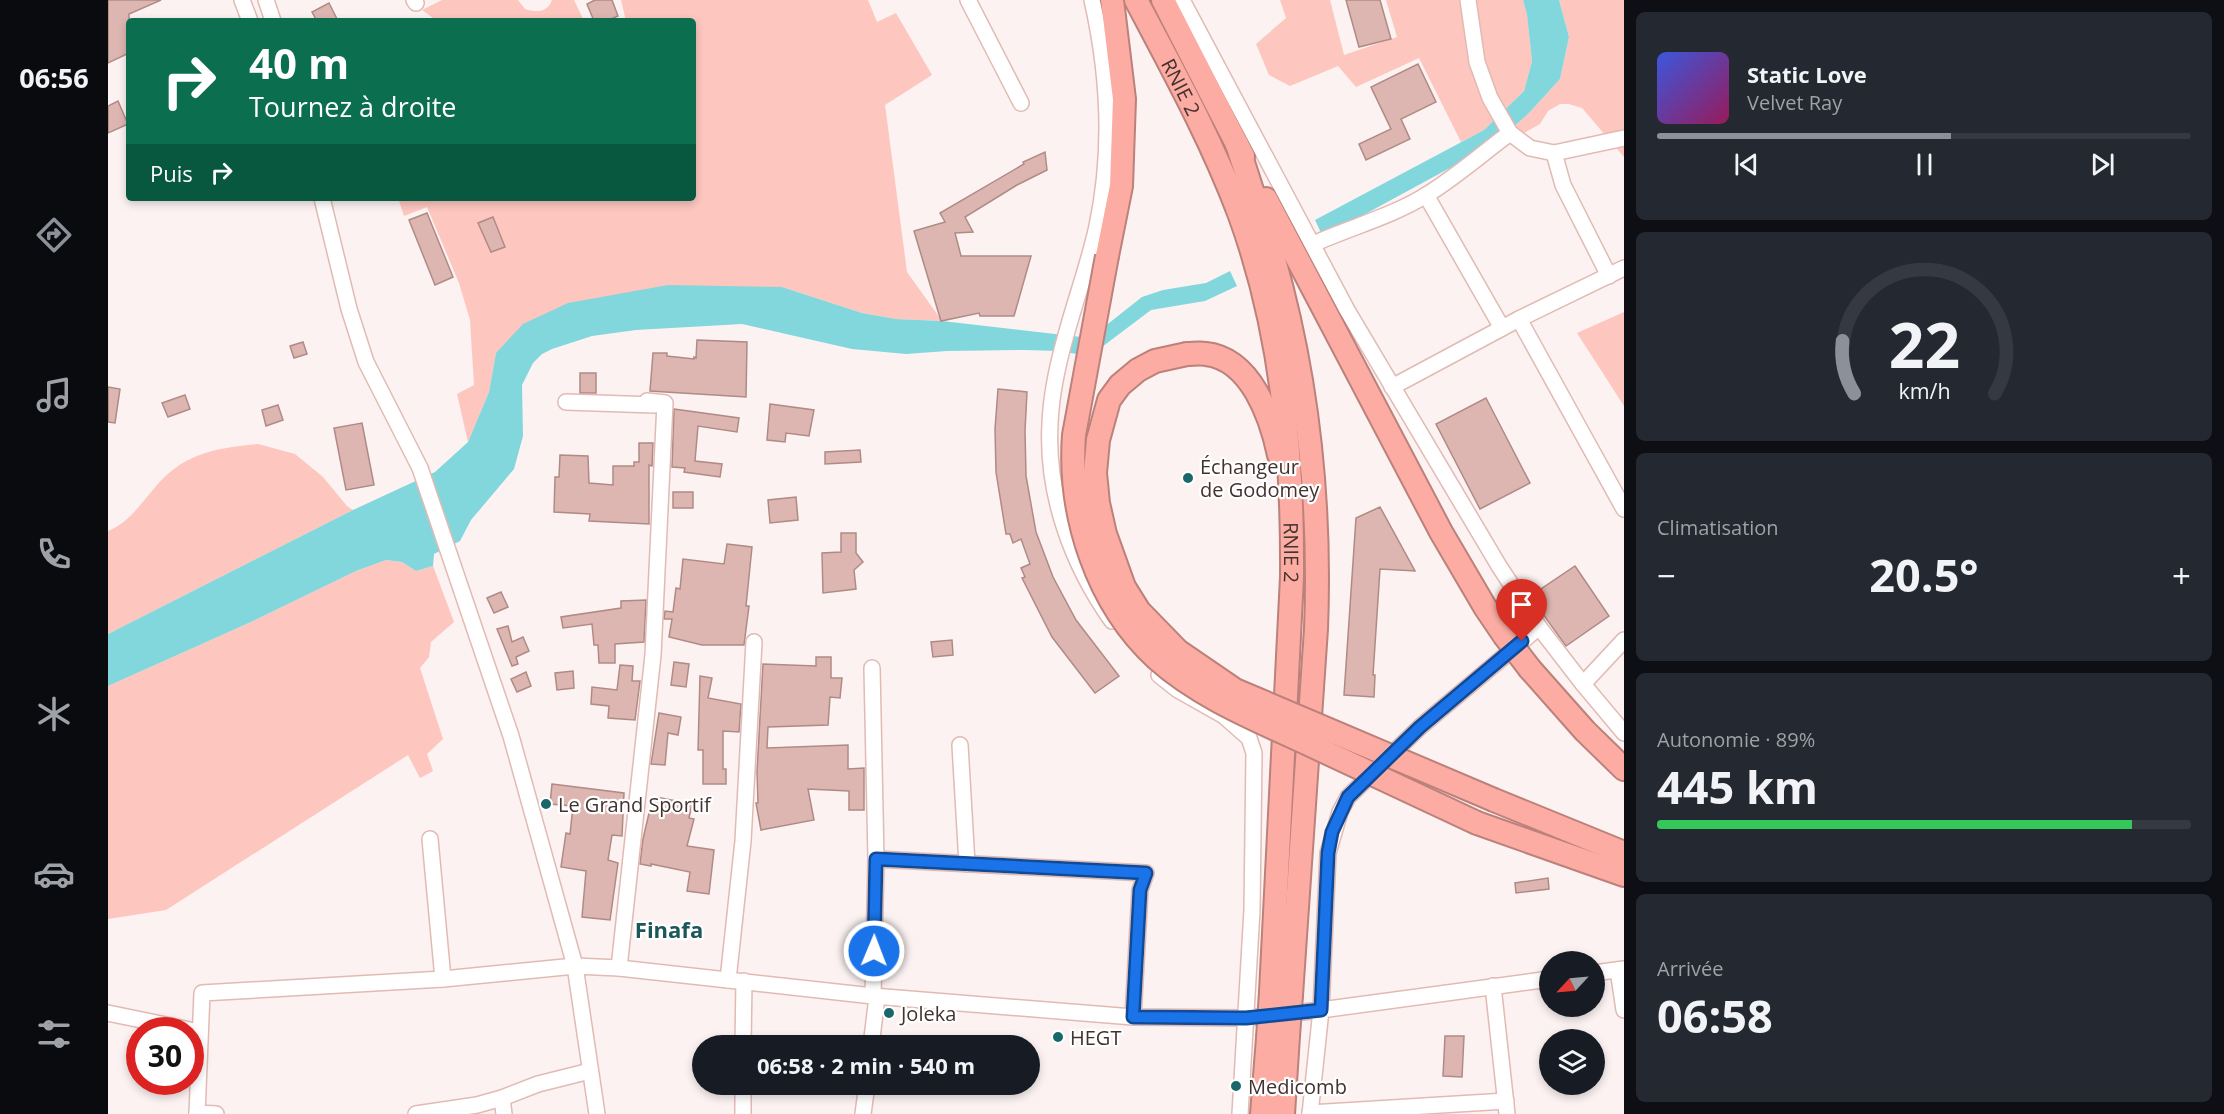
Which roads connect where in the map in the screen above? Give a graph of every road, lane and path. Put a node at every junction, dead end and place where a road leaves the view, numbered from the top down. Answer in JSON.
{"nodes":[{"id":1,"x":242,"y":0,"type":"edge"},
{"id":2,"x":266,"y":0,"type":"edge"},
{"id":3,"x":968,"y":0,"type":"edge"},
{"id":4,"x":1092,"y":0,"type":"edge"},
{"id":5,"x":1112,"y":0,"type":"edge"},
{"id":6,"x":1136,"y":0,"type":"edge"},
{"id":7,"x":1163,"y":0,"type":"edge"},
{"id":8,"x":1182,"y":0,"type":"edge"},
{"id":9,"x":1468,"y":0,"type":"edge"},
{"id":10,"x":249,"y":18,"type":"edge"},
{"id":11,"x":272,"y":18,"type":"edge"},
{"id":12,"x":1021,"y":103,"type":"dead end"},
{"id":13,"x":1510,"y":133,"type":"junction"},
{"id":14,"x":1624,"y":138,"type":"edge"},
{"id":15,"x":1237,"y":144,"type":"junction"},
{"id":16,"x":1554,"y":153,"type":"junction"},
{"id":17,"x":1426,"y":195,"type":"junction"},
{"id":18,"x":323,"y":201,"type":"edge"},
{"id":19,"x":1313,"y":244,"type":"junction"},
{"id":20,"x":1624,"y":268,"type":"edge"},
{"id":21,"x":1609,"y":276,"type":"junction"},
{"id":22,"x":1519,"y":319,"type":"junction"},
{"id":23,"x":1502,"y":328,"type":"junction"},
{"id":24,"x":1392,"y":387,"type":"junction"},
{"id":25,"x":646,"y":401,"type":"dead end"},
{"id":26,"x":566,"y":402,"type":"dead end"},
{"id":27,"x":664,"y":405,"type":"junction"},
{"id":28,"x":1624,"y":509,"type":"edge"},
{"id":29,"x":1293,"y":512,"type":"junction"},
{"id":30,"x":1539,"y":627,"type":"junction"},
{"id":31,"x":1624,"y":640,"type":"edge"},
{"id":32,"x":754,"y":642,"type":"dead end"},
{"id":33,"x":872,"y":668,"type":"dead end"},
{"id":34,"x":1583,"y":684,"type":"junction"},
{"id":35,"x":1624,"y":733,"type":"edge"},
{"id":36,"x":960,"y":745,"type":"dead end"},
{"id":37,"x":1624,"y":770,"type":"edge"},
{"id":38,"x":430,"y":839,"type":"dead end"},
{"id":39,"x":1624,"y":854,"type":"edge"},
{"id":40,"x":876,"y":859,"type":"junction"},
{"id":41,"x":967,"y":864,"type":"junction"},
{"id":42,"x":1624,"y":874,"type":"edge"},
{"id":43,"x":575,"y":966,"type":"junction"},
{"id":44,"x":619,"y":968,"type":"junction"},
{"id":45,"x":1621,"y":970,"type":"edge"},
{"id":46,"x":1605,"y":972,"type":"edge"},
{"id":47,"x":443,"y":979,"type":"junction"},
{"id":48,"x":728,"y":980,"type":"junction"},
{"id":49,"x":1539,"y":980,"type":"edge"},
{"id":50,"x":744,"y":981,"type":"junction"},
{"id":51,"x":1493,"y":986,"type":"junction"},
{"id":52,"x":1281,"y":993,"type":"junction"},
{"id":53,"x":875,"y":996,"type":"junction"},
{"id":54,"x":1321,"y":1010,"type":"junction"},
{"id":55,"x":1624,"y":1010,"type":"edge"},
{"id":56,"x":108,"y":1013,"type":"edge"},
{"id":57,"x":127,"y":1017,"type":"edge"},
{"id":58,"x":197,"y":1017,"type":"edge"},
{"id":59,"x":1133,"y":1017,"type":"junction"},
{"id":60,"x":1246,"y":1018,"type":"junction"},
{"id":61,"x":743,"y":1035,"type":"edge"},
{"id":62,"x":872,"y":1035,"type":"edge"},
{"id":63,"x":1278,"y":1037,"type":"junction"},
{"id":64,"x":590,"y":1071,"type":"junction"},
{"id":65,"x":196,"y":1095,"type":"edge"},
{"id":66,"x":743,"y":1095,"type":"edge"},
{"id":67,"x":866,"y":1095,"type":"edge"},
{"id":68,"x":502,"y":1098,"type":"junction"},
{"id":69,"x":1507,"y":1108,"type":"edge"},
{"id":70,"x":197,"y":1113,"type":"edge"},
{"id":71,"x":1310,"y":1113,"type":"edge"},
{"id":72,"x":216,"y":1114,"type":"edge"},
{"id":73,"x":416,"y":1114,"type":"edge"},
{"id":74,"x":504,"y":1114,"type":"edge"},
{"id":75,"x":597,"y":1114,"type":"edge"},
{"id":76,"x":743,"y":1114,"type":"edge"},
{"id":77,"x":863,"y":1114,"type":"edge"},
{"id":78,"x":1240,"y":1114,"type":"edge"},
{"id":79,"x":1262,"y":1114,"type":"edge"},
{"id":80,"x":1283,"y":1114,"type":"edge"}],
"edges":[{"from":1,"to":10,"type":"street"},
{"from":2,"to":11,"type":"street"},
{"from":3,"to":12,"type":"street"},
{"from":4,"to":60,"type":"street"},
{"from":5,"to":42,"type":"highway","bridge":true},
{"from":6,"to":29,"type":"highway","name":"RNIE 2","number":"RNIE 2"},
{"from":7,"to":15,"type":"highway"},
{"from":8,"to":19,"type":"street"},
{"from":9,"to":13,"type":"street"},
{"from":13,"to":16,"type":"street"},
{"from":13,"to":17,"type":"street"},
{"from":14,"to":16,"type":"street"},
{"from":15,"to":37,"type":"highway","bridge":true},
{"from":15,"to":52,"type":"highway","name":"RNIE 2","number":"RNIE 2"},
{"from":16,"to":21,"type":"street"},
{"from":17,"to":19,"type":"street"},
{"from":17,"to":23,"type":"street"},
{"from":18,"to":43,"type":"street"},
{"from":19,"to":24,"type":"street"},
{"from":20,"to":21,"type":"street"},
{"from":21,"to":22,"type":"street"},
{"from":22,"to":23,"type":"street"},
{"from":22,"to":28,"type":"street"},
{"from":23,"to":24,"type":"street"},
{"from":24,"to":30,"type":"street"},
{"from":25,"to":27,"type":"street"},
{"from":26,"to":27,"type":"street"},
{"from":27,"to":44,"type":"street"},
{"from":29,"to":39,"type":"highway","bridge":true},
{"from":29,"to":52,"type":"highway","name":"RNIE 2","number":"RNIE 2"},
{"from":30,"to":34,"type":"street"},
{"from":30,"to":54,"type":"street"},
{"from":31,"to":34,"type":"street"},
{"from":32,"to":48,"type":"street"},
{"from":33,"to":40,"type":"street"},
{"from":34,"to":35,"type":"street"},
{"from":36,"to":41,"type":"street"},
{"from":38,"to":47,"type":"street"},
{"from":40,"to":41,"type":"street"},
{"from":40,"to":53,"type":"street"},
{"from":41,"to":59,"type":"street"},
{"from":43,"to":44,"type":"street"},
{"from":43,"to":47,"type":"street"},
{"from":43,"to":64,"type":"street"},
{"from":44,"to":48,"type":"street"},
{"from":45,"to":46,"type":"street"},
{"from":45,"to":55,"type":"street"},
{"from":47,"to":58,"type":"street"},
{"from":48,"to":50,"type":"street"},
{"from":49,"to":51,"type":"street"},
{"from":50,"to":53,"type":"street"},
{"from":50,"to":61,"type":"street"},
{"from":51,"to":54,"type":"street"},
{"from":51,"to":69,"type":"street"},
{"from":52,"to":63,"type":"highway","number":"RNIE 2","bridge":true},
{"from":53,"to":59,"type":"street"},
{"from":53,"to":62,"type":"street"},
{"from":54,"to":60,"type":"street"},
{"from":54,"to":71,"type":"street"},
{"from":56,"to":57,"type":"street"},
{"from":59,"to":60,"type":"street"},
{"from":60,"to":78,"type":"street"},
{"from":63,"to":79,"type":"highway","number":"RNIE 2"},
{"from":63,"to":80,"type":"highway","number":"RNIE 2"},
{"from":64,"to":68,"type":"street"},
{"from":64,"to":75,"type":"street"},
{"from":65,"to":70,"type":"street"},
{"from":66,"to":76,"type":"street"},
{"from":67,"to":77,"type":"street"},
{"from":68,"to":73,"type":"street"},
{"from":68,"to":74,"type":"street"},
{"from":69,"to":71,"type":"street"},
{"from":70,"to":72,"type":"street"}]}
